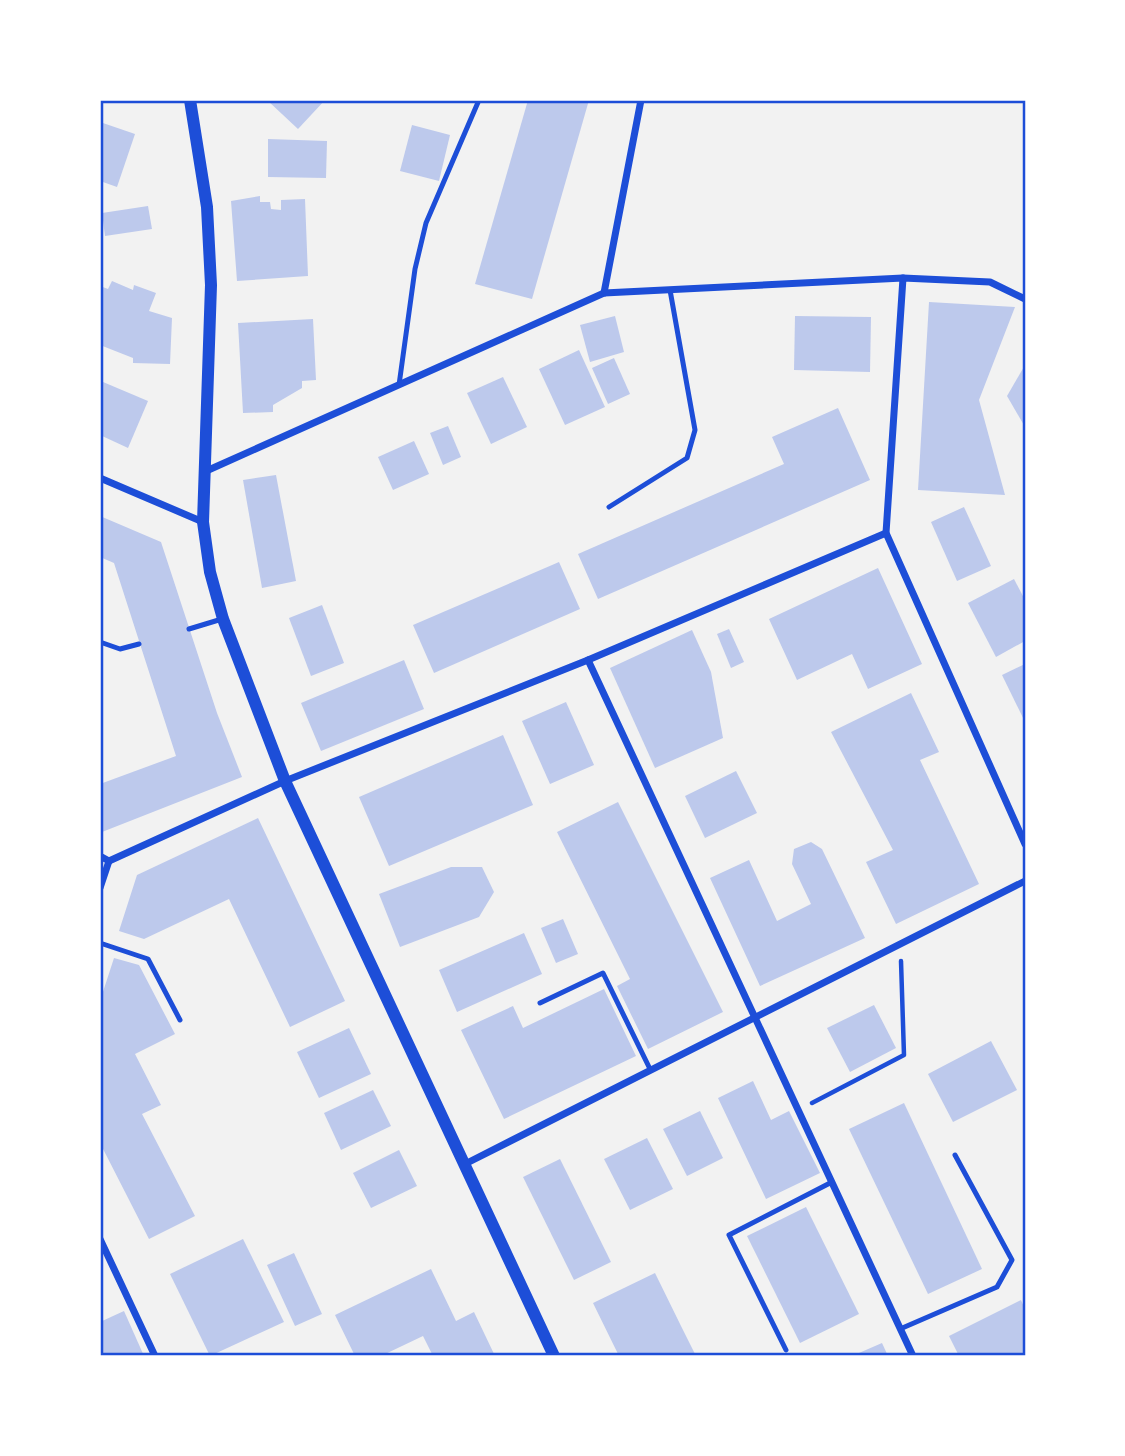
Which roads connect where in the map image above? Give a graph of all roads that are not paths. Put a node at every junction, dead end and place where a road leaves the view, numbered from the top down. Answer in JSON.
{"nodes":[{"id":1,"x":190,"y":100,"type":"edge"},
{"id":2,"x":478,"y":100,"type":"edge"},
{"id":3,"x":641,"y":100,"type":"edge"},
{"id":4,"x":903,"y":278,"type":"junction"},
{"id":5,"x":670,"y":290,"type":"junction"},
{"id":6,"x":604,"y":293,"type":"junction"},
{"id":7,"x":1025,"y":299,"type":"edge"},
{"id":8,"x":398,"y":385,"type":"junction"},
{"id":9,"x":202,"y":473,"type":"junction"},
{"id":10,"x":100,"y":478,"type":"edge"},
{"id":11,"x":609,"y":507,"type":"dead end"},
{"id":12,"x":203,"y":522,"type":"junction"},
{"id":13,"x":887,"y":533,"type":"junction"},
{"id":14,"x":223,"y":619,"type":"junction"},
{"id":15,"x":189,"y":629,"type":"dead end"},
{"id":16,"x":100,"y":642,"type":"edge"},
{"id":17,"x":139,"y":644,"type":"dead end"},
{"id":18,"x":588,"y":660,"type":"junction"},
{"id":19,"x":285,"y":781,"type":"junction"},
{"id":20,"x":1025,"y":844,"type":"edge"},
{"id":21,"x":100,"y":856,"type":"edge"},
{"id":22,"x":109,"y":861,"type":"junction"},
{"id":23,"x":1025,"y":881,"type":"edge"},
{"id":24,"x":100,"y":888,"type":"edge"},
{"id":25,"x":100,"y":943,"type":"edge"},
{"id":26,"x":540,"y":1003,"type":"dead end"},
{"id":27,"x":754,"y":1016,"type":"junction"},
{"id":28,"x":180,"y":1020,"type":"dead end"},
{"id":29,"x":650,"y":1069,"type":"junction"},
{"id":30,"x":955,"y":1155,"type":"dead end"},
{"id":31,"x":465,"y":1164,"type":"junction"},
{"id":32,"x":832,"y":1182,"type":"junction"},
{"id":33,"x":100,"y":1239,"type":"edge"},
{"id":34,"x":900,"y":1329,"type":"junction"},
{"id":35,"x":786,"y":1350,"type":"dead end"},
{"id":36,"x":155,"y":1356,"type":"edge"},
{"id":37,"x":554,"y":1356,"type":"edge"},
{"id":38,"x":913,"y":1356,"type":"edge"}],
"edges":[{"from":1,"to":9,"type":"street"},
{"from":2,"to":8,"type":"lane"},
{"from":3,"to":6,"type":"street"},
{"from":4,"to":5,"type":"street"},
{"from":4,"to":7,"type":"street"},
{"from":4,"to":13,"type":"street"},
{"from":5,"to":6,"type":"street"},
{"from":5,"to":11,"type":"lane"},
{"from":6,"to":8,"type":"street"},
{"from":8,"to":9,"type":"street"},
{"from":9,"to":12,"type":"street"},
{"from":10,"to":12,"type":"street"},
{"from":12,"to":14,"type":"street"},
{"from":13,"to":18,"type":"street"},
{"from":13,"to":20,"type":"street"},
{"from":14,"to":15,"type":"lane"},
{"from":14,"to":19,"type":"street"},
{"from":16,"to":17,"type":"lane"},
{"from":18,"to":19,"type":"street"},
{"from":18,"to":27,"type":"street"},
{"from":19,"to":22,"type":"street"},
{"from":19,"to":31,"type":"street"},
{"from":21,"to":22,"type":"street"},
{"from":22,"to":24,"type":"street"},
{"from":23,"to":27,"type":"street"},
{"from":25,"to":28,"type":"lane"},
{"from":26,"to":29,"type":"lane"},
{"from":27,"to":29,"type":"street"},
{"from":27,"to":32,"type":"street"},
{"from":29,"to":31,"type":"street"},
{"from":30,"to":34,"type":"lane"},
{"from":31,"to":37,"type":"street"},
{"from":32,"to":34,"type":"street"},
{"from":32,"to":35,"type":"lane"},
{"from":33,"to":36,"type":"street"},
{"from":34,"to":38,"type":"street"}]}
